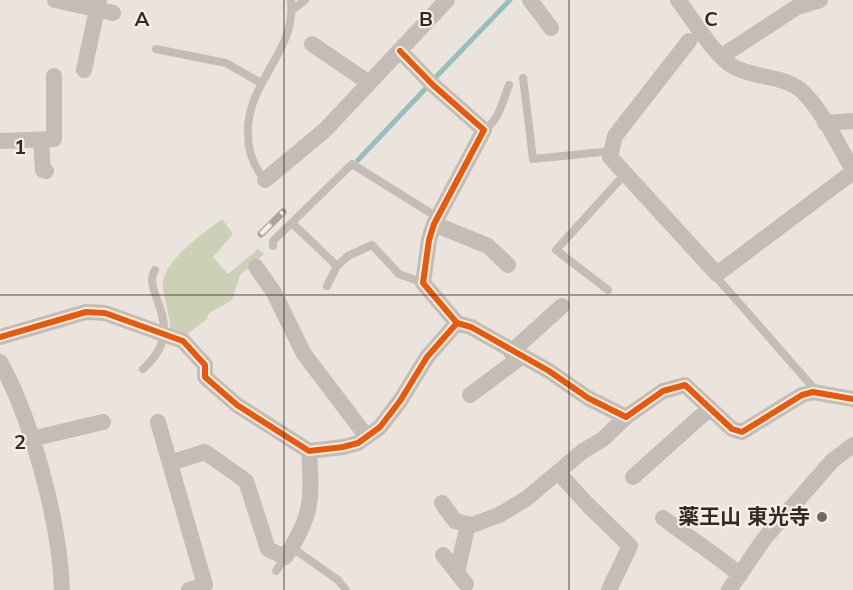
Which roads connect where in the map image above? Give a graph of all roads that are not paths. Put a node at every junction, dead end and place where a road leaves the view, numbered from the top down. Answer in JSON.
{"nodes":[{"id":1,"x":55,"y":0,"type":"edge"},
{"id":2,"x":291,"y":0,"type":"edge"},
{"id":3,"x":305,"y":0,"type":"edge"},
{"id":4,"x":447,"y":0,"type":"edge"},
{"id":5,"x":531,"y":0,"type":"edge"},
{"id":6,"x":678,"y":0,"type":"edge"},
{"id":7,"x":820,"y":0,"type":"edge"},
{"id":8,"x":103,"y":8,"type":"edge"},
{"id":9,"x":292,"y":10,"type":"junction"},
{"id":10,"x":551,"y":28,"type":"dead end"},
{"id":11,"x":694,"y":34,"type":"junction"},
{"id":12,"x":312,"y":44,"type":"dead end"},
{"id":13,"x":156,"y":49,"type":"dead end"},
{"id":14,"x":400,"y":51,"type":"junction"},
{"id":15,"x":722,"y":56,"type":"junction"},
{"id":16,"x":84,"y":70,"type":"dead end"},
{"id":17,"x":54,"y":76,"type":"dead end"},
{"id":18,"x":523,"y":78,"type":"dead end"},
{"id":19,"x":261,"y":83,"type":"junction"},
{"id":20,"x":369,"y":83,"type":"junction"},
{"id":21,"x":509,"y":85,"type":"dead end"},
{"id":22,"x":853,"y":121,"type":"edge"},
{"id":23,"x":825,"y":123,"type":"junction"},
{"id":24,"x":484,"y":130,"type":"junction"},
{"id":25,"x":41,"y":140,"type":"junction"},
{"id":26,"x":0,"y":141,"type":"edge"},
{"id":27,"x":612,"y":151,"type":"junction"},
{"id":28,"x":46,"y":171,"type":"dead end"},
{"id":29,"x":853,"y":171,"type":"edge"},
{"id":30,"x":625,"y":174,"type":"junction"},
{"id":31,"x":265,"y":180,"type":"joint"},
{"id":32,"x":436,"y":221,"type":"junction"},
{"id":33,"x":292,"y":224,"type":"junction"},
{"id":34,"x":273,"y":246,"type":"dead end"},
{"id":35,"x":508,"y":265,"type":"dead end"},
{"id":36,"x":337,"y":266,"type":"junction"},
{"id":37,"x":256,"y":267,"type":"dead end"},
{"id":38,"x":155,"y":270,"type":"dead end"},
{"id":39,"x":717,"y":274,"type":"junction"},
{"id":40,"x":423,"y":283,"type":"junction"},
{"id":41,"x":327,"y":286,"type":"dead end"},
{"id":42,"x":608,"y":290,"type":"dead end"},
{"id":43,"x":562,"y":306,"type":"dead end"},
{"id":44,"x":457,"y":323,"type":"junction"},
{"id":45,"x":164,"y":334,"type":"junction"},
{"id":46,"x":0,"y":337,"type":"edge"},
{"id":47,"x":516,"y":354,"type":"junction"},
{"id":48,"x":0,"y":362,"type":"edge"},
{"id":49,"x":142,"y":369,"type":"dead end"},
{"id":50,"x":818,"y":393,"type":"junction"},
{"id":51,"x":470,"y":395,"type":"dead end"},
{"id":52,"x":853,"y":399,"type":"edge"},
{"id":53,"x":711,"y":408,"type":"junction"},
{"id":54,"x":626,"y":417,"type":"junction"},
{"id":55,"x":103,"y":422,"type":"dead end"},
{"id":56,"x":158,"y":422,"type":"dead end"},
{"id":57,"x":368,"y":437,"type":"junction"},
{"id":58,"x":31,"y":439,"type":"junction"},
{"id":59,"x":853,"y":445,"type":"edge"},
{"id":60,"x":309,"y":451,"type":"junction"},
{"id":61,"x":170,"y":463,"type":"junction"},
{"id":62,"x":558,"y":472,"type":"junction"},
{"id":63,"x":633,"y":477,"type":"dead end"},
{"id":64,"x":442,"y":503,"type":"dead end"},
{"id":65,"x":663,"y":518,"type":"dead end"},
{"id":66,"x":468,"y":524,"type":"junction"},
{"id":67,"x":443,"y":555,"type":"dead end"},
{"id":68,"x":284,"y":558,"type":"junction"},
{"id":69,"x":740,"y":575,"type":"junction"},
{"id":70,"x":62,"y":590,"type":"edge"},
{"id":71,"x":189,"y":590,"type":"edge"},
{"id":72,"x":346,"y":590,"type":"edge"},
{"id":73,"x":609,"y":590,"type":"edge"},
{"id":74,"x":729,"y":590,"type":"edge"}],
"edges":[{"from":1,"to":8,"type":"street"},
{"from":2,"to":9,"type":"lane"},
{"from":3,"to":9,"type":"lane"},
{"from":4,"to":14,"type":"street"},
{"from":5,"to":10,"type":"street"},
{"from":6,"to":11,"type":"street"},
{"from":7,"to":15,"type":"street"},
{"from":8,"to":16,"type":"street"},
{"from":9,"to":19,"type":"lane"},
{"from":11,"to":15,"type":"street"},
{"from":11,"to":27,"type":"street"},
{"from":12,"to":20,"type":"street"},
{"from":13,"to":19,"type":"lane"},
{"from":14,"to":20,"type":"street"},
{"from":14,"to":24,"type":"street"},
{"from":15,"to":23,"type":"street"},
{"from":17,"to":25,"type":"street"},
{"from":18,"to":27,"type":"lane"},
{"from":19,"to":31,"type":"lane"},
{"from":20,"to":31,"type":"street"},
{"from":21,"to":24,"type":"lane"},
{"from":22,"to":23,"type":"street"},
{"from":23,"to":29,"type":"street"},
{"from":24,"to":32,"type":"street"},
{"from":25,"to":26,"type":"street"},
{"from":25,"to":28,"type":"street"},
{"from":27,"to":30,"type":"street"},
{"from":29,"to":39,"type":"street"},
{"from":30,"to":39,"type":"street"},
{"from":30,"to":42,"type":"lane"},
{"from":32,"to":33,"type":"lane"},
{"from":32,"to":35,"type":"street"},
{"from":32,"to":40,"type":"street"},
{"from":33,"to":34,"type":"lane"},
{"from":33,"to":36,"type":"lane"},
{"from":36,"to":40,"type":"lane"},
{"from":36,"to":41,"type":"lane"},
{"from":37,"to":57,"type":"street"},
{"from":38,"to":45,"type":"lane"},
{"from":39,"to":50,"type":"lane"},
{"from":40,"to":44,"type":"street"},
{"from":43,"to":47,"type":"street"},
{"from":44,"to":47,"type":"street"},
{"from":44,"to":57,"type":"street"},
{"from":45,"to":46,"type":"street"},
{"from":45,"to":49,"type":"lane"},
{"from":45,"to":60,"type":"street"},
{"from":47,"to":51,"type":"street"},
{"from":47,"to":54,"type":"street"},
{"from":48,"to":58,"type":"street"},
{"from":50,"to":52,"type":"street"},
{"from":50,"to":53,"type":"street"},
{"from":53,"to":54,"type":"street"},
{"from":53,"to":63,"type":"street"},
{"from":54,"to":62,"type":"street"},
{"from":55,"to":58,"type":"street"},
{"from":56,"to":61,"type":"street"},
{"from":57,"to":60,"type":"street"},
{"from":58,"to":70,"type":"street"},
{"from":59,"to":69,"type":"street"},
{"from":60,"to":68,"type":"street"},
{"from":61,"to":68,"type":"street"},
{"from":61,"to":71,"type":"street"},
{"from":62,"to":66,"type":"street"},
{"from":62,"to":73,"type":"street"},
{"from":64,"to":66,"type":"street"},
{"from":65,"to":69,"type":"street"},
{"from":66,"to":67,"type":"street"},
{"from":68,"to":72,"type":"lane"},
{"from":69,"to":74,"type":"street"}]}
